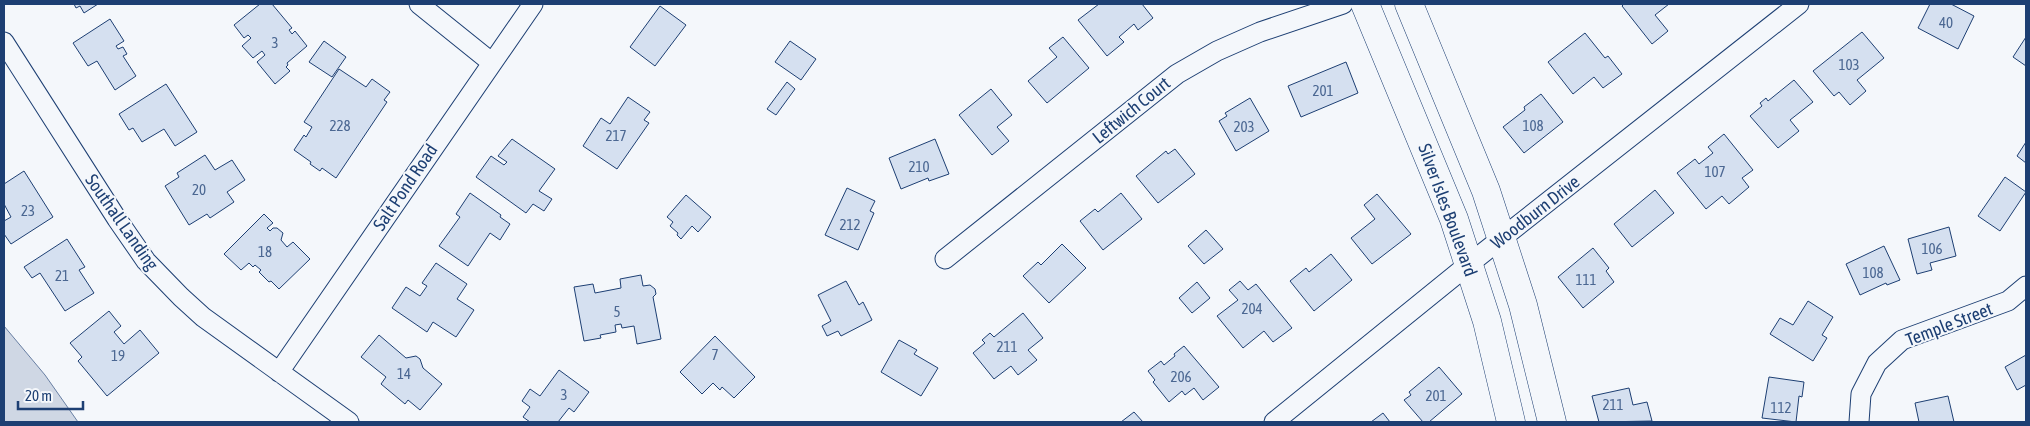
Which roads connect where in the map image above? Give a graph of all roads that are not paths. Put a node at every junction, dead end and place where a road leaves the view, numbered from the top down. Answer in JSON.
{"nodes":[{"id":1,"x":419,"y":4,"type":"edge"},
{"id":2,"x":533,"y":4,"type":"edge"},
{"id":3,"x":1343,"y":4,"type":"edge"},
{"id":4,"x":1365,"y":4,"type":"edge"},
{"id":5,"x":1409,"y":4,"type":"edge"},
{"id":6,"x":1798,"y":4,"type":"edge"},
{"id":7,"x":4,"y":42,"type":"edge"},
{"id":8,"x":491,"y":62,"type":"junction"},
{"id":9,"x":1501,"y":239,"type":"junction"},
{"id":10,"x":944,"y":259,"type":"dead end"},
{"id":11,"x":1469,"y":264,"type":"junction"},
{"id":12,"x":2026,"y":286,"type":"edge"},
{"id":13,"x":279,"y":372,"type":"junction"},
{"id":14,"x":349,"y":422,"type":"edge"},
{"id":15,"x":1274,"y":422,"type":"edge"},
{"id":16,"x":1511,"y":422,"type":"edge"},
{"id":17,"x":1552,"y":422,"type":"edge"},
{"id":18,"x":1859,"y":422,"type":"edge"}],
"edges":[{"from":1,"to":8,"type":"street"},
{"from":2,"to":8,"type":"street","name":"Salt Pond Road"},
{"from":3,"to":10,"type":"street","name":"Leftwich Court"},
{"from":4,"to":11,"type":"street","name":"Silver Isles Boulevard"},
{"from":5,"to":9,"type":"street"},
{"from":6,"to":9,"type":"street","name":"Woodburn Drive"},
{"from":7,"to":13,"type":"street","name":"Southall Landing"},
{"from":8,"to":13,"type":"street","name":"Salt Pond Road"},
{"from":9,"to":11,"type":"street","name":"Woodburn Drive"},
{"from":9,"to":17,"type":"street"},
{"from":11,"to":15,"type":"street","name":"Woodburn Drive"},
{"from":11,"to":16,"type":"street","name":"Silver Isles Boulevard"},
{"from":12,"to":18,"type":"street","name":"Temple Street"},
{"from":13,"to":14,"type":"street","name":"Southall Landing"}]}
